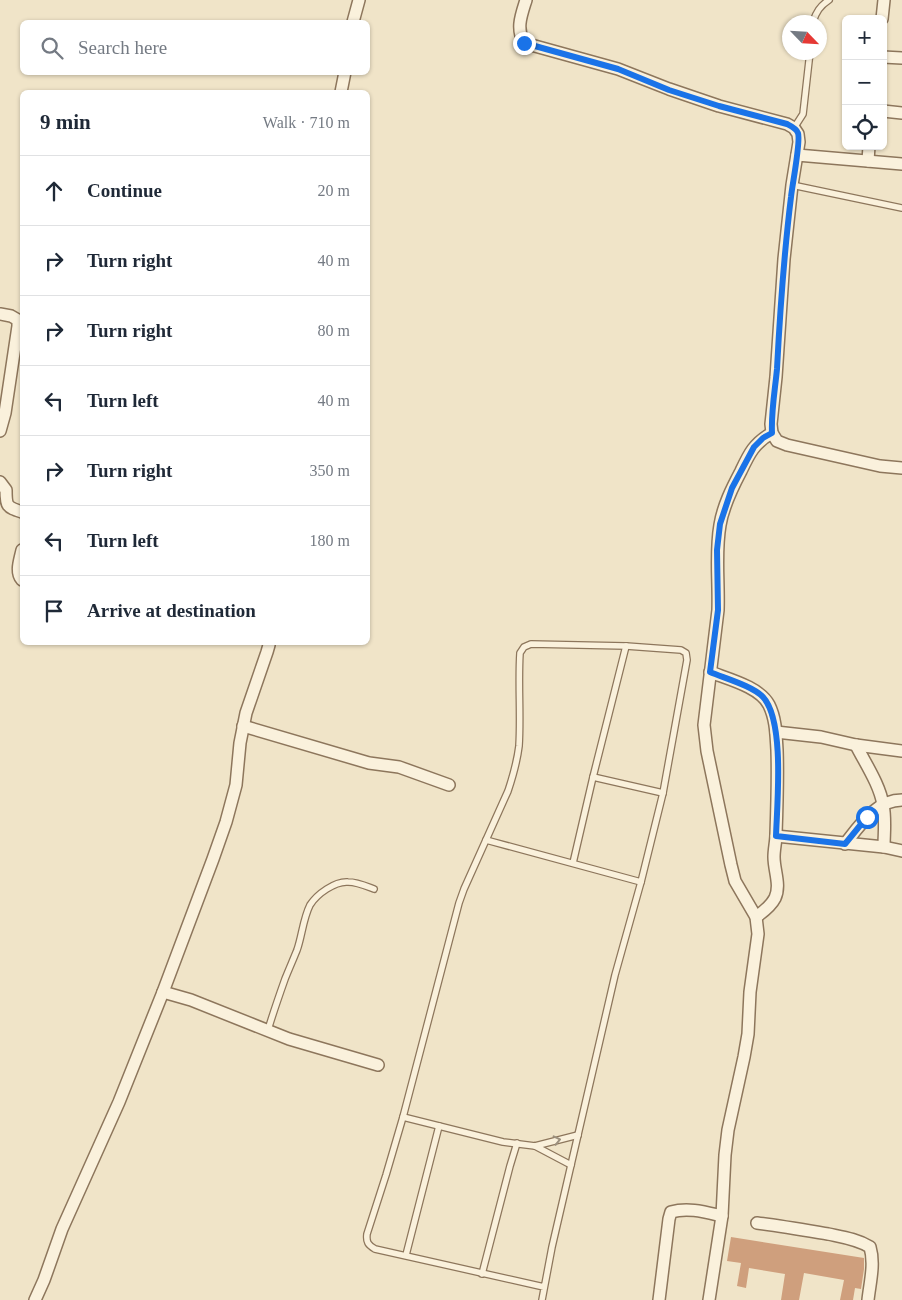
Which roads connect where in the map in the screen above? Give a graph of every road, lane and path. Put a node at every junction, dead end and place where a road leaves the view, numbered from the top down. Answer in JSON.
{"nodes":[{"id":1,"x":359,"y":0,"type":"edge"},
{"id":2,"x":526,"y":0,"type":"edge"},
{"id":3,"x":829,"y":0,"type":"edge"},
{"id":4,"x":884,"y":0,"type":"edge"},
{"id":5,"x":815,"y":15,"type":"edge"},
{"id":6,"x":882,"y":15,"type":"edge"},
{"id":7,"x":354,"y":20,"type":"edge"},
{"id":8,"x":887,"y":57,"type":"edge"},
{"id":9,"x":902,"y":58,"type":"edge"},
{"id":10,"x":809,"y":60,"type":"edge"},
{"id":11,"x":344,"y":75,"type":"edge"},
{"id":12,"x":341,"y":90,"type":"edge"},
{"id":13,"x":887,"y":111,"type":"edge"},
{"id":14,"x":902,"y":113,"type":"edge"},
{"id":15,"x":794,"y":128,"type":"junction"},
{"id":16,"x":869,"y":150,"type":"edge"},
{"id":17,"x":796,"y":155,"type":"junction"},
{"id":18,"x":868,"y":161,"type":"junction"},
{"id":19,"x":902,"y":164,"type":"edge"},
{"id":20,"x":792,"y":185,"type":"junction"},
{"id":21,"x":902,"y":208,"type":"edge"},
{"id":22,"x":0,"y":314,"type":"edge"},
{"id":23,"x":0,"y":431,"type":"edge"},
{"id":24,"x":772,"y":433,"type":"junction"},
{"id":25,"x":902,"y":468,"type":"edge"},
{"id":26,"x":0,"y":482,"type":"edge"},
{"id":27,"x":20,"y":511,"type":"edge"},
{"id":28,"x":20,"y":560,"type":"edge"},
{"id":29,"x":20,"y":578,"type":"edge"},
{"id":30,"x":269,"y":645,"type":"edge"},
{"id":31,"x":626,"y":646,"type":"junction"},
{"id":32,"x":710,"y":672,"type":"junction"},
{"id":33,"x":243,"y":726,"type":"junction"},
{"id":34,"x":776,"y":732,"type":"junction"},
{"id":35,"x":856,"y":745,"type":"junction"},
{"id":36,"x":902,"y":751,"type":"edge"},
{"id":37,"x":593,"y":777,"type":"junction"},
{"id":38,"x":449,"y":785,"type":"dead end"},
{"id":39,"x":663,"y":793,"type":"junction"},
{"id":40,"x":902,"y":800,"type":"edge"},
{"id":41,"x":883,"y":804,"type":"junction"},
{"id":42,"x":776,"y":836,"type":"junction"},
{"id":43,"x":486,"y":840,"type":"junction"},
{"id":44,"x":845,"y":844,"type":"junction"},
{"id":45,"x":884,"y":847,"type":"junction"},
{"id":46,"x":902,"y":851,"type":"edge"},
{"id":47,"x":573,"y":863,"type":"junction"},
{"id":48,"x":641,"y":882,"type":"junction"},
{"id":49,"x":374,"y":889,"type":"dead end"},
{"id":50,"x":756,"y":917,"type":"junction"},
{"id":51,"x":163,"y":992,"type":"junction"},
{"id":52,"x":268,"y":1030,"type":"junction"},
{"id":53,"x":378,"y":1065,"type":"dead end"},
{"id":54,"x":403,"y":1117,"type":"junction"},
{"id":55,"x":438,"y":1126,"type":"junction"},
{"id":56,"x":578,"y":1135,"type":"junction"},
{"id":57,"x":517,"y":1144,"type":"junction"},
{"id":58,"x":535,"y":1146,"type":"junction"},
{"id":59,"x":571,"y":1165,"type":"junction"},
{"id":60,"x":722,"y":1216,"type":"junction"},
{"id":61,"x":757,"y":1223,"type":"dead end"},
{"id":62,"x":406,"y":1255,"type":"junction"},
{"id":63,"x":482,"y":1274,"type":"junction"},
{"id":64,"x":544,"y":1287,"type":"junction"},
{"id":65,"x":35,"y":1300,"type":"edge"},
{"id":66,"x":542,"y":1300,"type":"edge"},
{"id":67,"x":659,"y":1300,"type":"edge"},
{"id":68,"x":709,"y":1300,"type":"edge"},
{"id":69,"x":868,"y":1300,"type":"edge"}],
"edges":[{"from":1,"to":7,"type":"street"},
{"from":2,"to":15,"type":"street"},
{"from":3,"to":5,"type":"lane"},
{"from":4,"to":6,"type":"street"},
{"from":8,"to":9,"type":"street"},
{"from":10,"to":15,"type":"lane"},
{"from":11,"to":12,"type":"street"},
{"from":13,"to":14,"type":"street"},
{"from":15,"to":17,"type":"street"},
{"from":16,"to":18,"type":"street"},
{"from":17,"to":18,"type":"street"},
{"from":17,"to":20,"type":"street"},
{"from":18,"to":19,"type":"street"},
{"from":20,"to":21,"type":"lane"},
{"from":20,"to":24,"type":"street"},
{"from":22,"to":23,"type":"street"},
{"from":24,"to":25,"type":"street"},
{"from":24,"to":32,"type":"street"},
{"from":26,"to":27,"type":"street"},
{"from":28,"to":29,"type":"street"},
{"from":30,"to":33,"type":"street"},
{"from":31,"to":37,"type":"lane"},
{"from":31,"to":39,"type":"lane"},
{"from":31,"to":43,"type":"lane"},
{"from":32,"to":34,"type":"street"},
{"from":32,"to":50,"type":"street"},
{"from":33,"to":38,"type":"street"},
{"from":33,"to":51,"type":"street"},
{"from":34,"to":35,"type":"street"},
{"from":34,"to":42,"type":"street"},
{"from":35,"to":36,"type":"street"},
{"from":35,"to":41,"type":"street"},
{"from":37,"to":39,"type":"lane"},
{"from":37,"to":47,"type":"lane"},
{"from":39,"to":48,"type":"lane"},
{"from":40,"to":41,"type":"street"},
{"from":41,"to":44,"type":"street"},
{"from":41,"to":45,"type":"street"},
{"from":42,"to":44,"type":"street"},
{"from":42,"to":50,"type":"street"},
{"from":43,"to":47,"type":"lane"},
{"from":43,"to":54,"type":"lane"},
{"from":44,"to":45,"type":"street"},
{"from":45,"to":46,"type":"street"},
{"from":47,"to":48,"type":"lane"},
{"from":48,"to":56,"type":"lane"},
{"from":49,"to":52,"type":"lane"},
{"from":50,"to":60,"type":"street"},
{"from":51,"to":52,"type":"street"},
{"from":51,"to":65,"type":"street"},
{"from":52,"to":53,"type":"street"},
{"from":54,"to":55,"type":"lane"},
{"from":54,"to":62,"type":"lane"},
{"from":55,"to":57,"type":"lane"},
{"from":55,"to":62,"type":"lane"},
{"from":58,"to":56,"type":"lane","one_way":true},
{"from":56,"to":59,"type":"lane"},
{"from":57,"to":58,"type":"lane"},
{"from":57,"to":63,"type":"lane"},
{"from":58,"to":59,"type":"lane"},
{"from":59,"to":64,"type":"lane"},
{"from":60,"to":67,"type":"street"},
{"from":60,"to":68,"type":"street"},
{"from":61,"to":69,"type":"street"},
{"from":62,"to":63,"type":"lane"},
{"from":63,"to":64,"type":"lane"},
{"from":64,"to":66,"type":"lane"}]}
